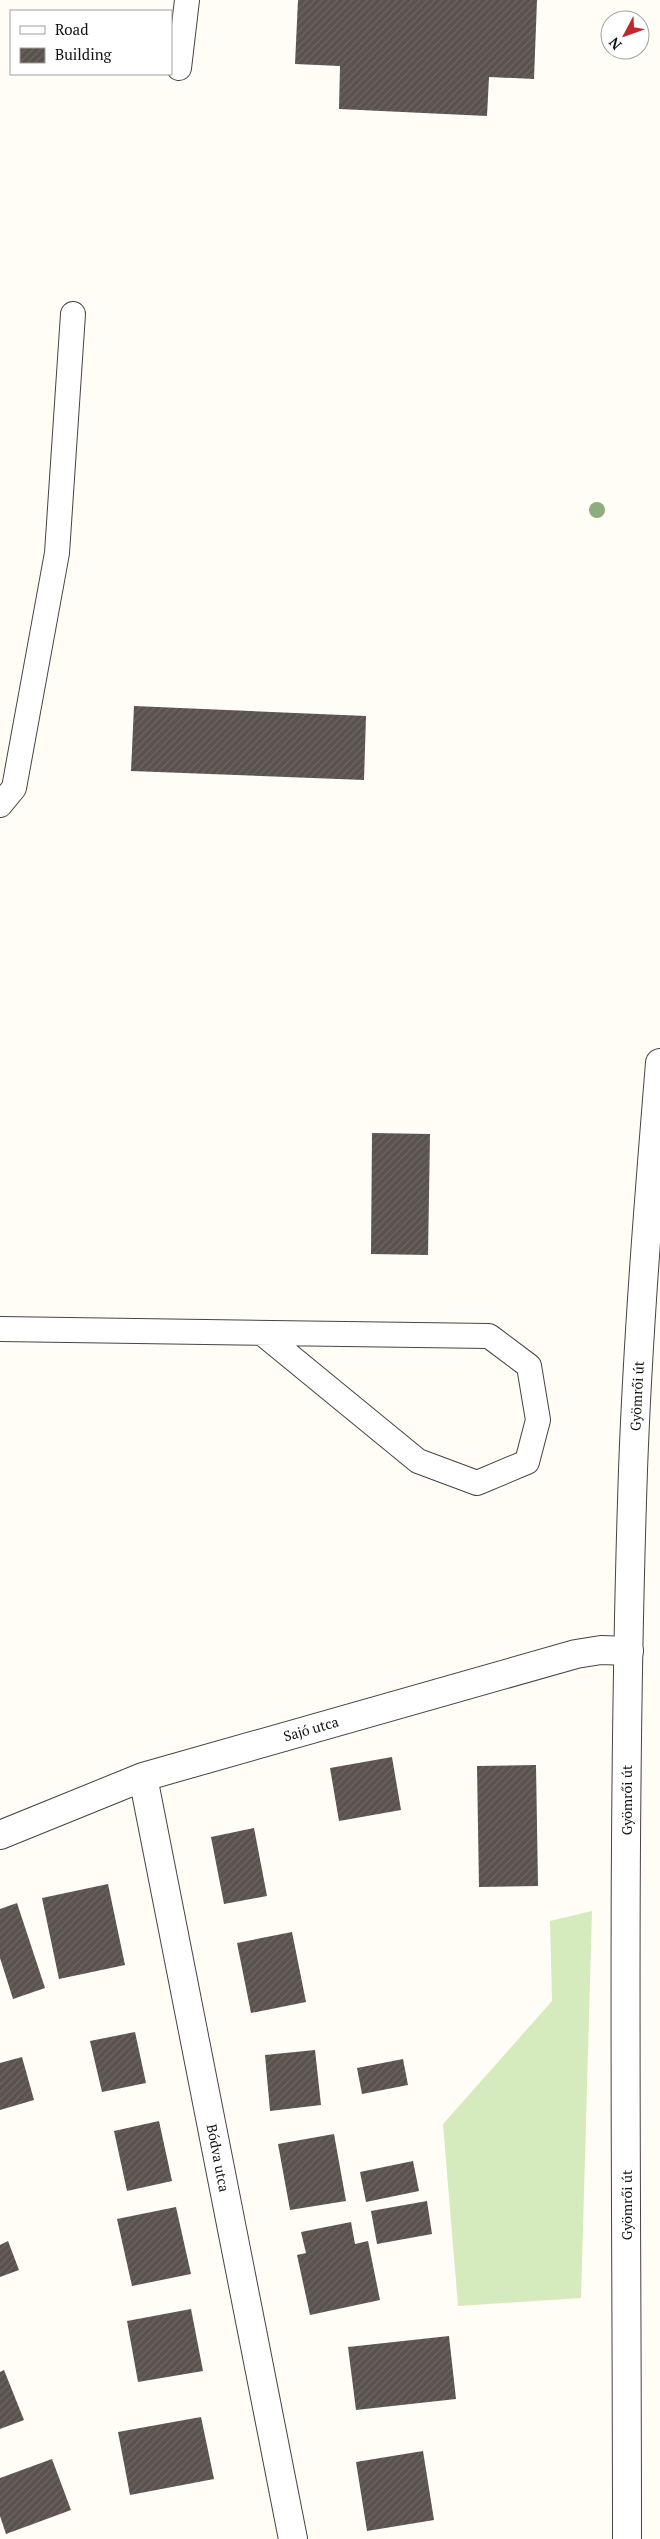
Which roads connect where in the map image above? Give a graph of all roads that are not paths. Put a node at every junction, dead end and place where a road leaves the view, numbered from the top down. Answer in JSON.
{"nodes":[{"id":1,"x":187,"y":0,"type":"edge"},
{"id":2,"x":179,"y":68,"type":"dead end"},
{"id":3,"x":73,"y":314,"type":"dead end"},
{"id":4,"x":0,"y":805,"type":"edge"},
{"id":5,"x":660,"y":1063,"type":"edge"},
{"id":6,"x":0,"y":1329,"type":"edge"},
{"id":7,"x":263,"y":1334,"type":"junction"},
{"id":8,"x":629,"y":1651,"type":"junction"},
{"id":9,"x":144,"y":1777,"type":"junction"},
{"id":10,"x":0,"y":1835,"type":"edge"},
{"id":11,"x":293,"y":2539,"type":"edge"},
{"id":12,"x":627,"y":2539,"type":"edge"}],
"edges":[{"from":1,"to":2,"type":"lane"},
{"from":3,"to":4,"type":"lane"},
{"from":5,"to":8,"type":"street","name":"Gyömrői út"},
{"from":6,"to":7,"type":"lane"},
{"from":7,"to":7,"type":"lane"},
{"from":8,"to":9,"type":"street","name":"Sajó utca"},
{"from":8,"to":12,"type":"street","name":"Gyömrői út"},
{"from":9,"to":10,"type":"street","name":"Sajó utca"},
{"from":9,"to":11,"type":"street","name":"Bódva utca"}]}
